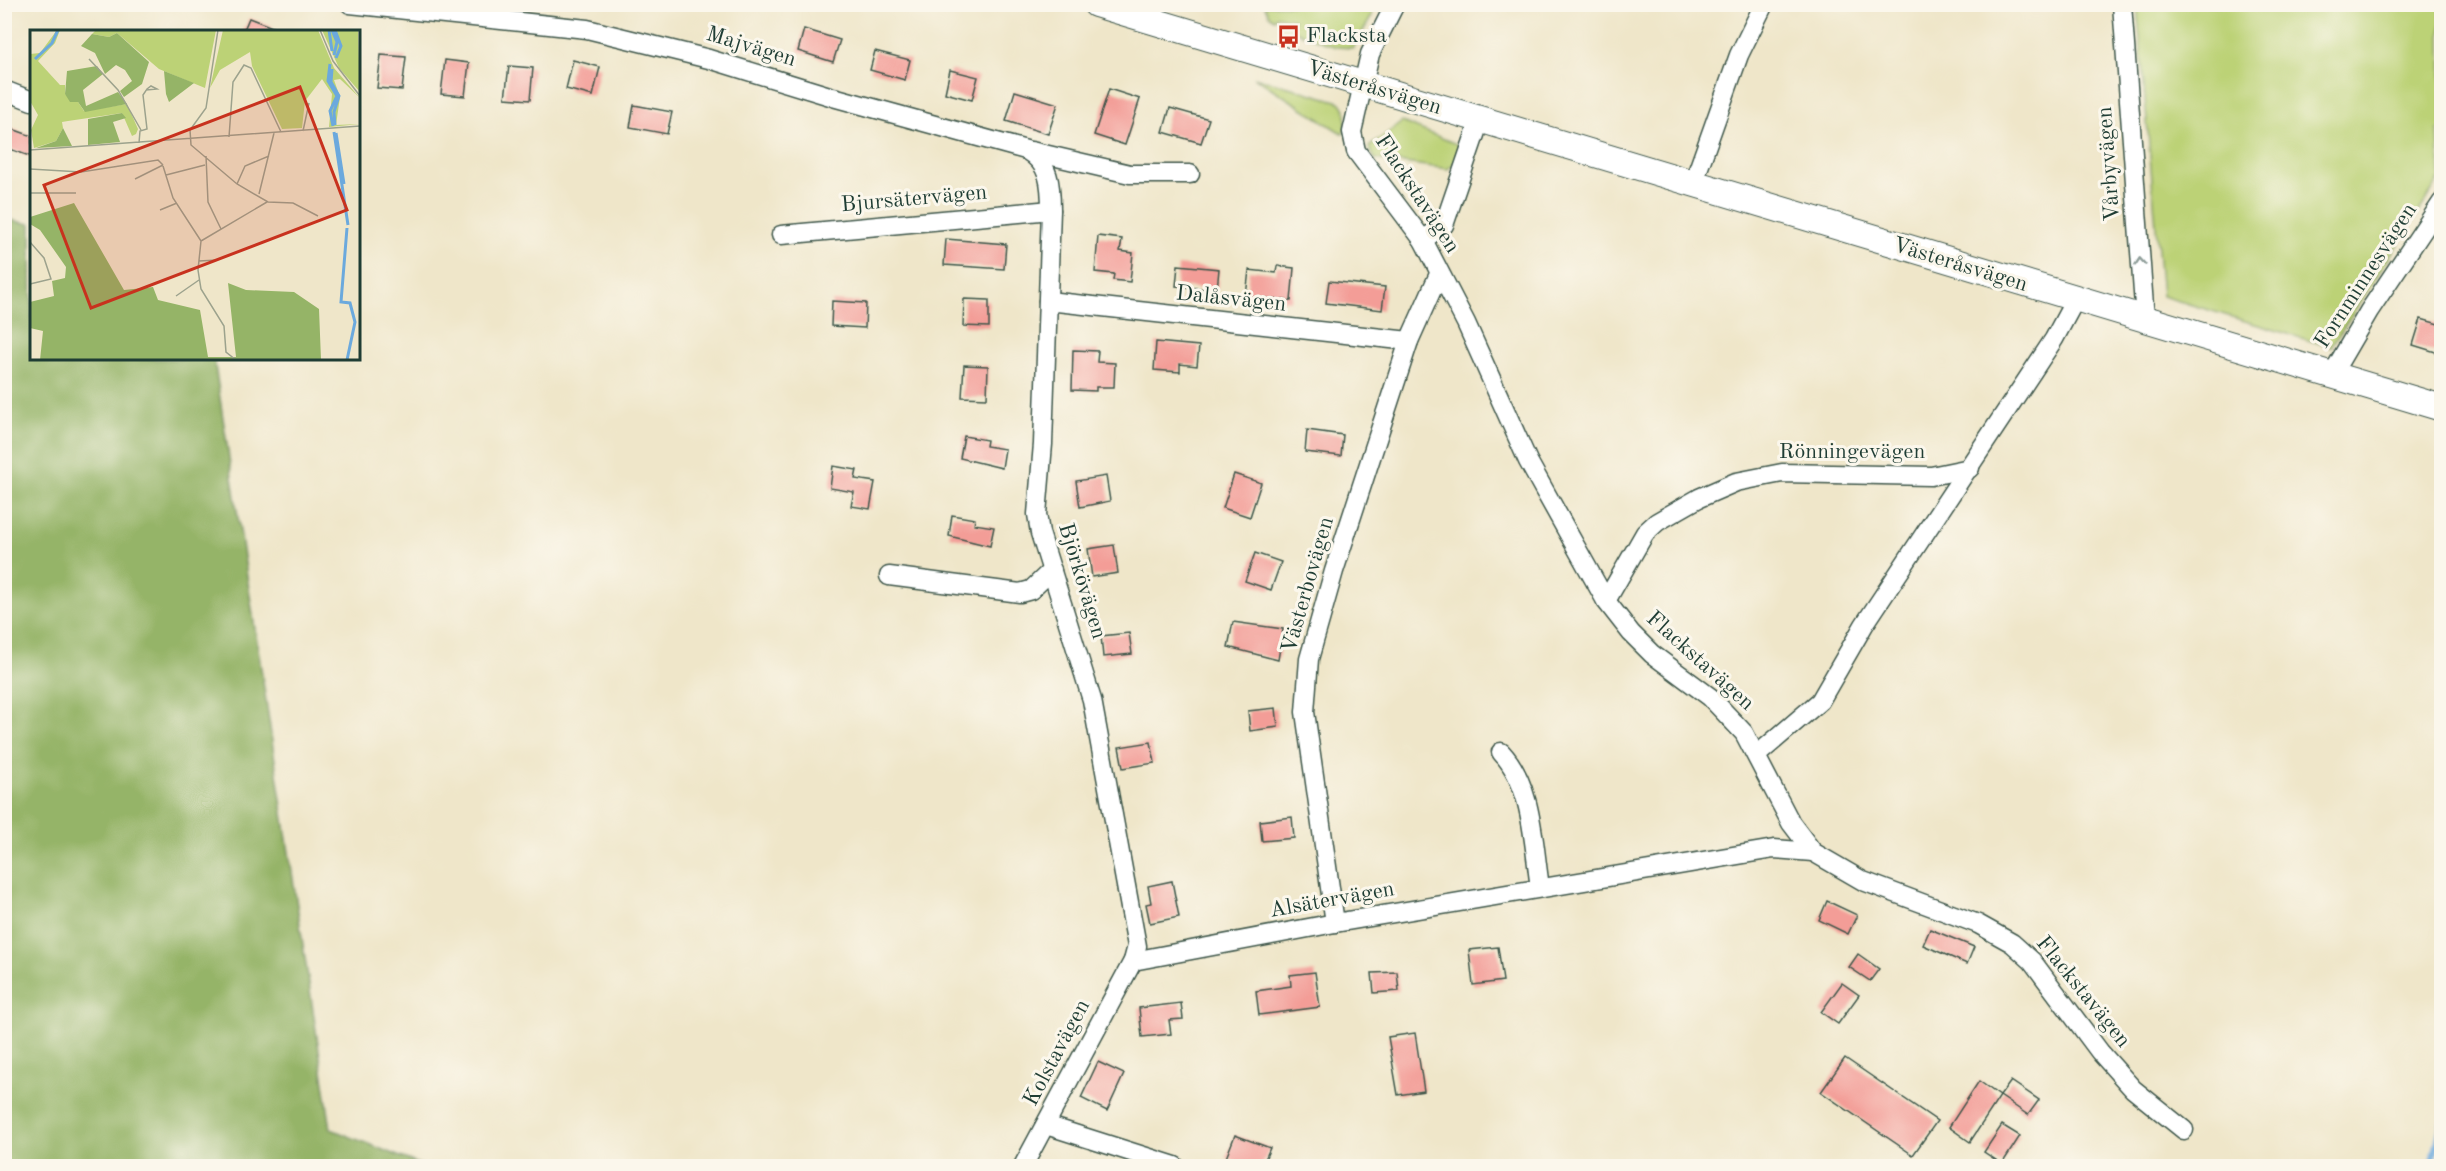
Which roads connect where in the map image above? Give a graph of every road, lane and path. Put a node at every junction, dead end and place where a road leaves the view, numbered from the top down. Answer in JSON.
{"nodes":[{"id":1,"x":350,"y":4,"type":"edge"},
{"id":2,"x":1096,"y":4,"type":"edge"},
{"id":3,"x":1395,"y":4,"type":"edge"},
{"id":4,"x":1764,"y":4,"type":"edge"},
{"id":5,"x":2122,"y":4,"type":"edge"},
{"id":6,"x":1364,"y":86,"type":"junction"},
{"id":7,"x":4,"y":90,"type":"edge"},
{"id":8,"x":30,"y":100,"type":"edge"},
{"id":9,"x":1480,"y":120,"type":"junction"},
{"id":10,"x":1026,"y":150,"type":"junction"},
{"id":11,"x":1191,"y":174,"type":"dead end"},
{"id":12,"x":1693,"y":184,"type":"junction"},
{"id":13,"x":2442,"y":202,"type":"edge"},
{"id":14,"x":1052,"y":210,"type":"junction"},
{"id":15,"x":781,"y":235,"type":"dead end"},
{"id":16,"x":1423,"y":240,"type":"junction"},
{"id":17,"x":1439,"y":274,"type":"junction"},
{"id":18,"x":2075,"y":300,"type":"junction"},
{"id":19,"x":1048,"y":301,"type":"junction"},
{"id":20,"x":2145,"y":320,"type":"junction"},
{"id":21,"x":1409,"y":341,"type":"junction"},
{"id":22,"x":2331,"y":376,"type":"junction"},
{"id":23,"x":2442,"y":408,"type":"edge"},
{"id":24,"x":1970,"y":468,"type":"junction"},
{"id":25,"x":1052,"y":570,"type":"junction"},
{"id":26,"x":889,"y":576,"type":"dead end"},
{"id":27,"x":1606,"y":601,"type":"junction"},
{"id":28,"x":1501,"y":752,"type":"dead end"},
{"id":29,"x":1757,"y":755,"type":"junction"},
{"id":30,"x":1813,"y":852,"type":"junction"},
{"id":31,"x":1540,"y":887,"type":"junction"},
{"id":32,"x":1335,"y":923,"type":"junction"},
{"id":33,"x":1133,"y":961,"type":"junction"},
{"id":34,"x":1046,"y":1125,"type":"junction"},
{"id":35,"x":2184,"y":1130,"type":"dead end"},
{"id":36,"x":1023,"y":1167,"type":"edge"},
{"id":37,"x":1175,"y":1167,"type":"edge"}],
"edges":[{"from":1,"to":10,"type":"street","name":"Majvägen"},
{"from":2,"to":6,"type":"street","name":"Västeråsvägen"},
{"from":3,"to":6,"type":"street","name":"Flackstavägen"},
{"from":4,"to":12,"type":"street"},
{"from":20,"to":5,"type":"street","name":"Vårbyvägen","one_way":true},
{"from":6,"to":9,"type":"street","name":"Västeråsvägen"},
{"from":6,"to":16,"type":"street","name":"Flackstavägen"},
{"from":7,"to":8,"type":"street"},
{"from":9,"to":12,"type":"street","name":"Västeråsvägen"},
{"from":9,"to":16,"type":"street"},
{"from":10,"to":11,"type":"street","name":"Majvägen"},
{"from":10,"to":14,"type":"street","name":"Majvägen"},
{"from":12,"to":18,"type":"street","name":"Västeråsvägen"},
{"from":13,"to":22,"type":"street","name":"Fornminnesvägen"},
{"from":14,"to":15,"type":"street","name":"Bjursätervägen"},
{"from":14,"to":19,"type":"street","name":"Björkövägen"},
{"from":16,"to":17,"type":"street","name":"Flackstavägen"},
{"from":17,"to":21,"type":"street","name":"Västerbovägen"},
{"from":17,"to":27,"type":"street","name":"Flackstavägen"},
{"from":18,"to":20,"type":"street","name":"Västeråsvägen"},
{"from":18,"to":24,"type":"street"},
{"from":19,"to":21,"type":"street","name":"Dalåsvägen"},
{"from":19,"to":25,"type":"street","name":"Björkövägen"},
{"from":20,"to":22,"type":"street","name":"Västeråsvägen"},
{"from":21,"to":32,"type":"street","name":"Västerbovägen"},
{"from":22,"to":23,"type":"street","name":"Västeråsvägen"},
{"from":24,"to":27,"type":"street","name":"Rönningevägen"},
{"from":24,"to":29,"type":"street"},
{"from":25,"to":26,"type":"street"},
{"from":25,"to":33,"type":"street","name":"Björkövägen"},
{"from":27,"to":29,"type":"street","name":"Flackstavägen"},
{"from":28,"to":31,"type":"street"},
{"from":29,"to":30,"type":"street","name":"Flackstavägen"},
{"from":30,"to":31,"type":"street","name":"Alsätervägen"},
{"from":30,"to":35,"type":"street","name":"Flackstavägen"},
{"from":31,"to":32,"type":"street","name":"Alsätervägen"},
{"from":32,"to":33,"type":"street","name":"Alsätervägen"},
{"from":33,"to":34,"type":"street","name":"Kolstavägen"},
{"from":34,"to":36,"type":"street","name":"Kolstavägen"},
{"from":34,"to":37,"type":"street"}]}
